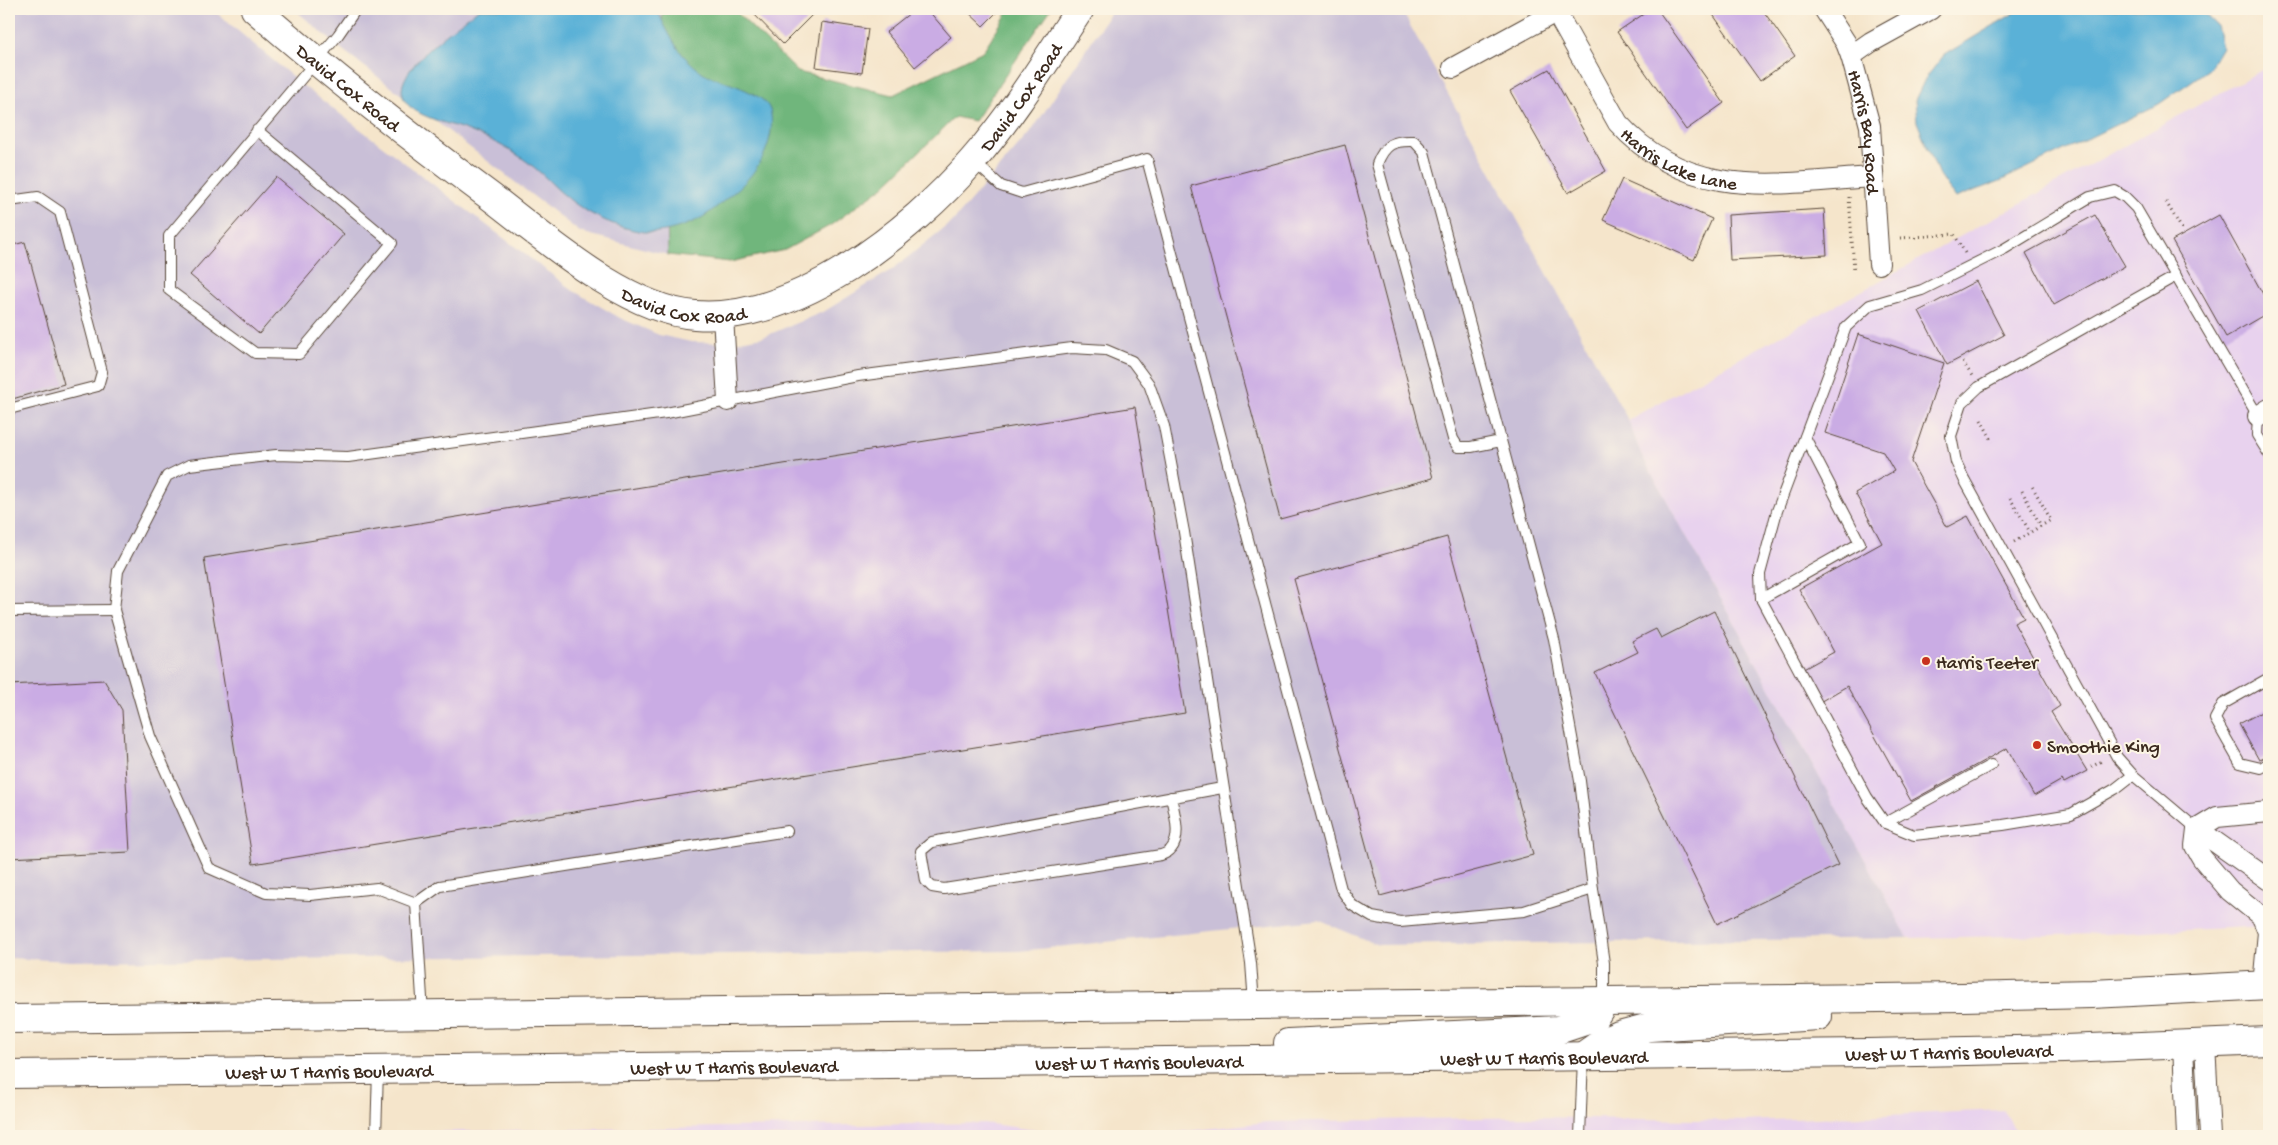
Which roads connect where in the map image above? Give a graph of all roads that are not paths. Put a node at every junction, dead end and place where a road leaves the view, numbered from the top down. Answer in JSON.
{"nodes":[{"id":1,"x":255,"y":9,"type":"edge"},
{"id":2,"x":356,"y":9,"type":"edge"},
{"id":3,"x":1080,"y":9,"type":"edge"},
{"id":4,"x":1824,"y":9,"type":"edge"},
{"id":5,"x":1931,"y":9,"type":"edge"},
{"id":6,"x":1558,"y":10,"type":"edge"},
{"id":7,"x":1851,"y":56,"type":"junction"},
{"id":8,"x":315,"y":61,"type":"junction"},
{"id":9,"x":1454,"y":68,"type":"dead end"},
{"id":10,"x":257,"y":130,"type":"junction"},
{"id":11,"x":973,"y":160,"type":"junction"},
{"id":12,"x":1873,"y":177,"type":"junction"},
{"id":13,"x":9,"y":201,"type":"edge"},
{"id":14,"x":1879,"y":264,"type":"dead end"},
{"id":15,"x":2176,"y":276,"type":"junction"},
{"id":16,"x":723,"y":316,"type":"junction"},
{"id":17,"x":728,"y":401,"type":"junction"},
{"id":18,"x":9,"y":409,"type":"edge"},
{"id":19,"x":2264,"y":412,"type":"edge"},
{"id":20,"x":1805,"y":437,"type":"junction"},
{"id":21,"x":1501,"y":441,"type":"junction"},
{"id":22,"x":2269,"y":454,"type":"edge"},
{"id":23,"x":1761,"y":599,"type":"junction"},
{"id":24,"x":114,"y":610,"type":"junction"},
{"id":25,"x":9,"y":611,"type":"edge"},
{"id":26,"x":2269,"y":678,"type":"edge"},
{"id":27,"x":2269,"y":763,"type":"edge"},
{"id":28,"x":1991,"y":765,"type":"dead end"},
{"id":29,"x":2133,"y":775,"type":"junction"},
{"id":30,"x":1222,"y":788,"type":"junction"},
{"id":31,"x":1171,"y":798,"type":"junction"},
{"id":32,"x":2269,"y":812,"type":"edge"},
{"id":33,"x":1885,"y":822,"type":"junction"},
{"id":34,"x":2198,"y":829,"type":"junction"},
{"id":35,"x":787,"y":830,"type":"dead end"},
{"id":36,"x":2269,"y":880,"type":"edge"},
{"id":37,"x":1593,"y":889,"type":"junction"},
{"id":38,"x":416,"y":903,"type":"junction"},
{"id":39,"x":2266,"y":986,"type":"edge"},
{"id":40,"x":1963,"y":997,"type":"junction"},
{"id":41,"x":1604,"y":1002,"type":"junction"},
{"id":42,"x":1254,"y":1005,"type":"junction"},
{"id":43,"x":423,"y":1014,"type":"junction"},
{"id":44,"x":9,"y":1019,"type":"edge"},
{"id":45,"x":2269,"y":1041,"type":"edge"},
{"id":46,"x":2194,"y":1045,"type":"junction"},
{"id":47,"x":1583,"y":1056,"type":"junction"},
{"id":48,"x":1188,"y":1061,"type":"junction"},
{"id":49,"x":378,"y":1069,"type":"junction"},
{"id":50,"x":9,"y":1074,"type":"edge"},
{"id":51,"x":376,"y":1136,"type":"edge"},
{"id":52,"x":1580,"y":1136,"type":"edge"},
{"id":53,"x":2187,"y":1136,"type":"edge"},
{"id":54,"x":2210,"y":1136,"type":"edge"}],
"edges":[{"from":1,"to":8,"type":"main road","name":"David Cox Road"},
{"from":2,"to":8,"type":"lane"},
{"from":3,"to":11,"type":"main road","name":"David Cox Road"},
{"from":4,"to":7,"type":"street","name":"Harris Bay Road"},
{"from":5,"to":7,"type":"street"},
{"from":6,"to":9,"type":"street"},
{"from":6,"to":12,"type":"street","name":"Harris Lake Lane"},
{"from":7,"to":12,"type":"street","name":"Harris Bay Road"},
{"from":8,"to":10,"type":"lane"},
{"from":8,"to":16,"type":"main road","name":"David Cox Road"},
{"from":10,"to":10,"type":"lane"},
{"from":11,"to":16,"type":"main road","name":"David Cox Road"},
{"from":11,"to":37,"type":"lane"},
{"from":12,"to":14,"type":"street","name":"Harris Bay Road"},
{"from":13,"to":18,"type":"lane"},
{"from":15,"to":19,"type":"lane"},
{"from":15,"to":20,"type":"lane"},
{"from":15,"to":29,"type":"lane"},
{"from":16,"to":17,"type":"street"},
{"from":17,"to":24,"type":"lane"},
{"from":17,"to":30,"type":"lane"},
{"from":19,"to":22,"type":"lane"},
{"from":20,"to":23,"type":"lane"},
{"from":20,"to":23,"type":"lane"},
{"from":21,"to":21,"type":"lane"},
{"from":21,"to":37,"type":"lane"},
{"from":23,"to":33,"type":"lane"},
{"from":24,"to":25,"type":"lane"},
{"from":24,"to":38,"type":"lane"},
{"from":26,"to":27,"type":"lane"},
{"from":28,"to":33,"type":"lane"},
{"from":29,"to":33,"type":"lane"},
{"from":29,"to":34,"type":"lane"},
{"from":30,"to":31,"type":"lane"},
{"from":30,"to":42,"type":"lane"},
{"from":31,"to":31,"type":"lane"},
{"from":32,"to":34,"type":"street"},
{"from":34,"to":36,"type":"street"},
{"from":34,"to":39,"type":"street"},
{"from":35,"to":38,"type":"lane"},
{"from":37,"to":41,"type":"lane"},
{"from":38,"to":43,"type":"lane"},
{"from":39,"to":40,"type":"main road"},
{"from":40,"to":41,"type":"main road"},
{"from":40,"to":47,"type":"main road"},
{"from":41,"to":42,"type":"main road"},
{"from":41,"to":48,"type":"main road"},
{"from":42,"to":43,"type":"main road"},
{"from":43,"to":44,"type":"main road"},
{"from":45,"to":46,"type":"main road","name":"West W T Harris Boulevard"},
{"from":46,"to":47,"type":"main road","name":"West W T Harris Boulevard"},
{"from":46,"to":53,"type":"street"},
{"from":46,"to":54,"type":"street"},
{"from":47,"to":48,"type":"main road","name":"West W T Harris Boulevard"},
{"from":47,"to":52,"type":"lane"},
{"from":48,"to":49,"type":"main road","name":"West W T Harris Boulevard"},
{"from":49,"to":50,"type":"main road","name":"West W T Harris Boulevard"},
{"from":49,"to":51,"type":"lane"}]}
